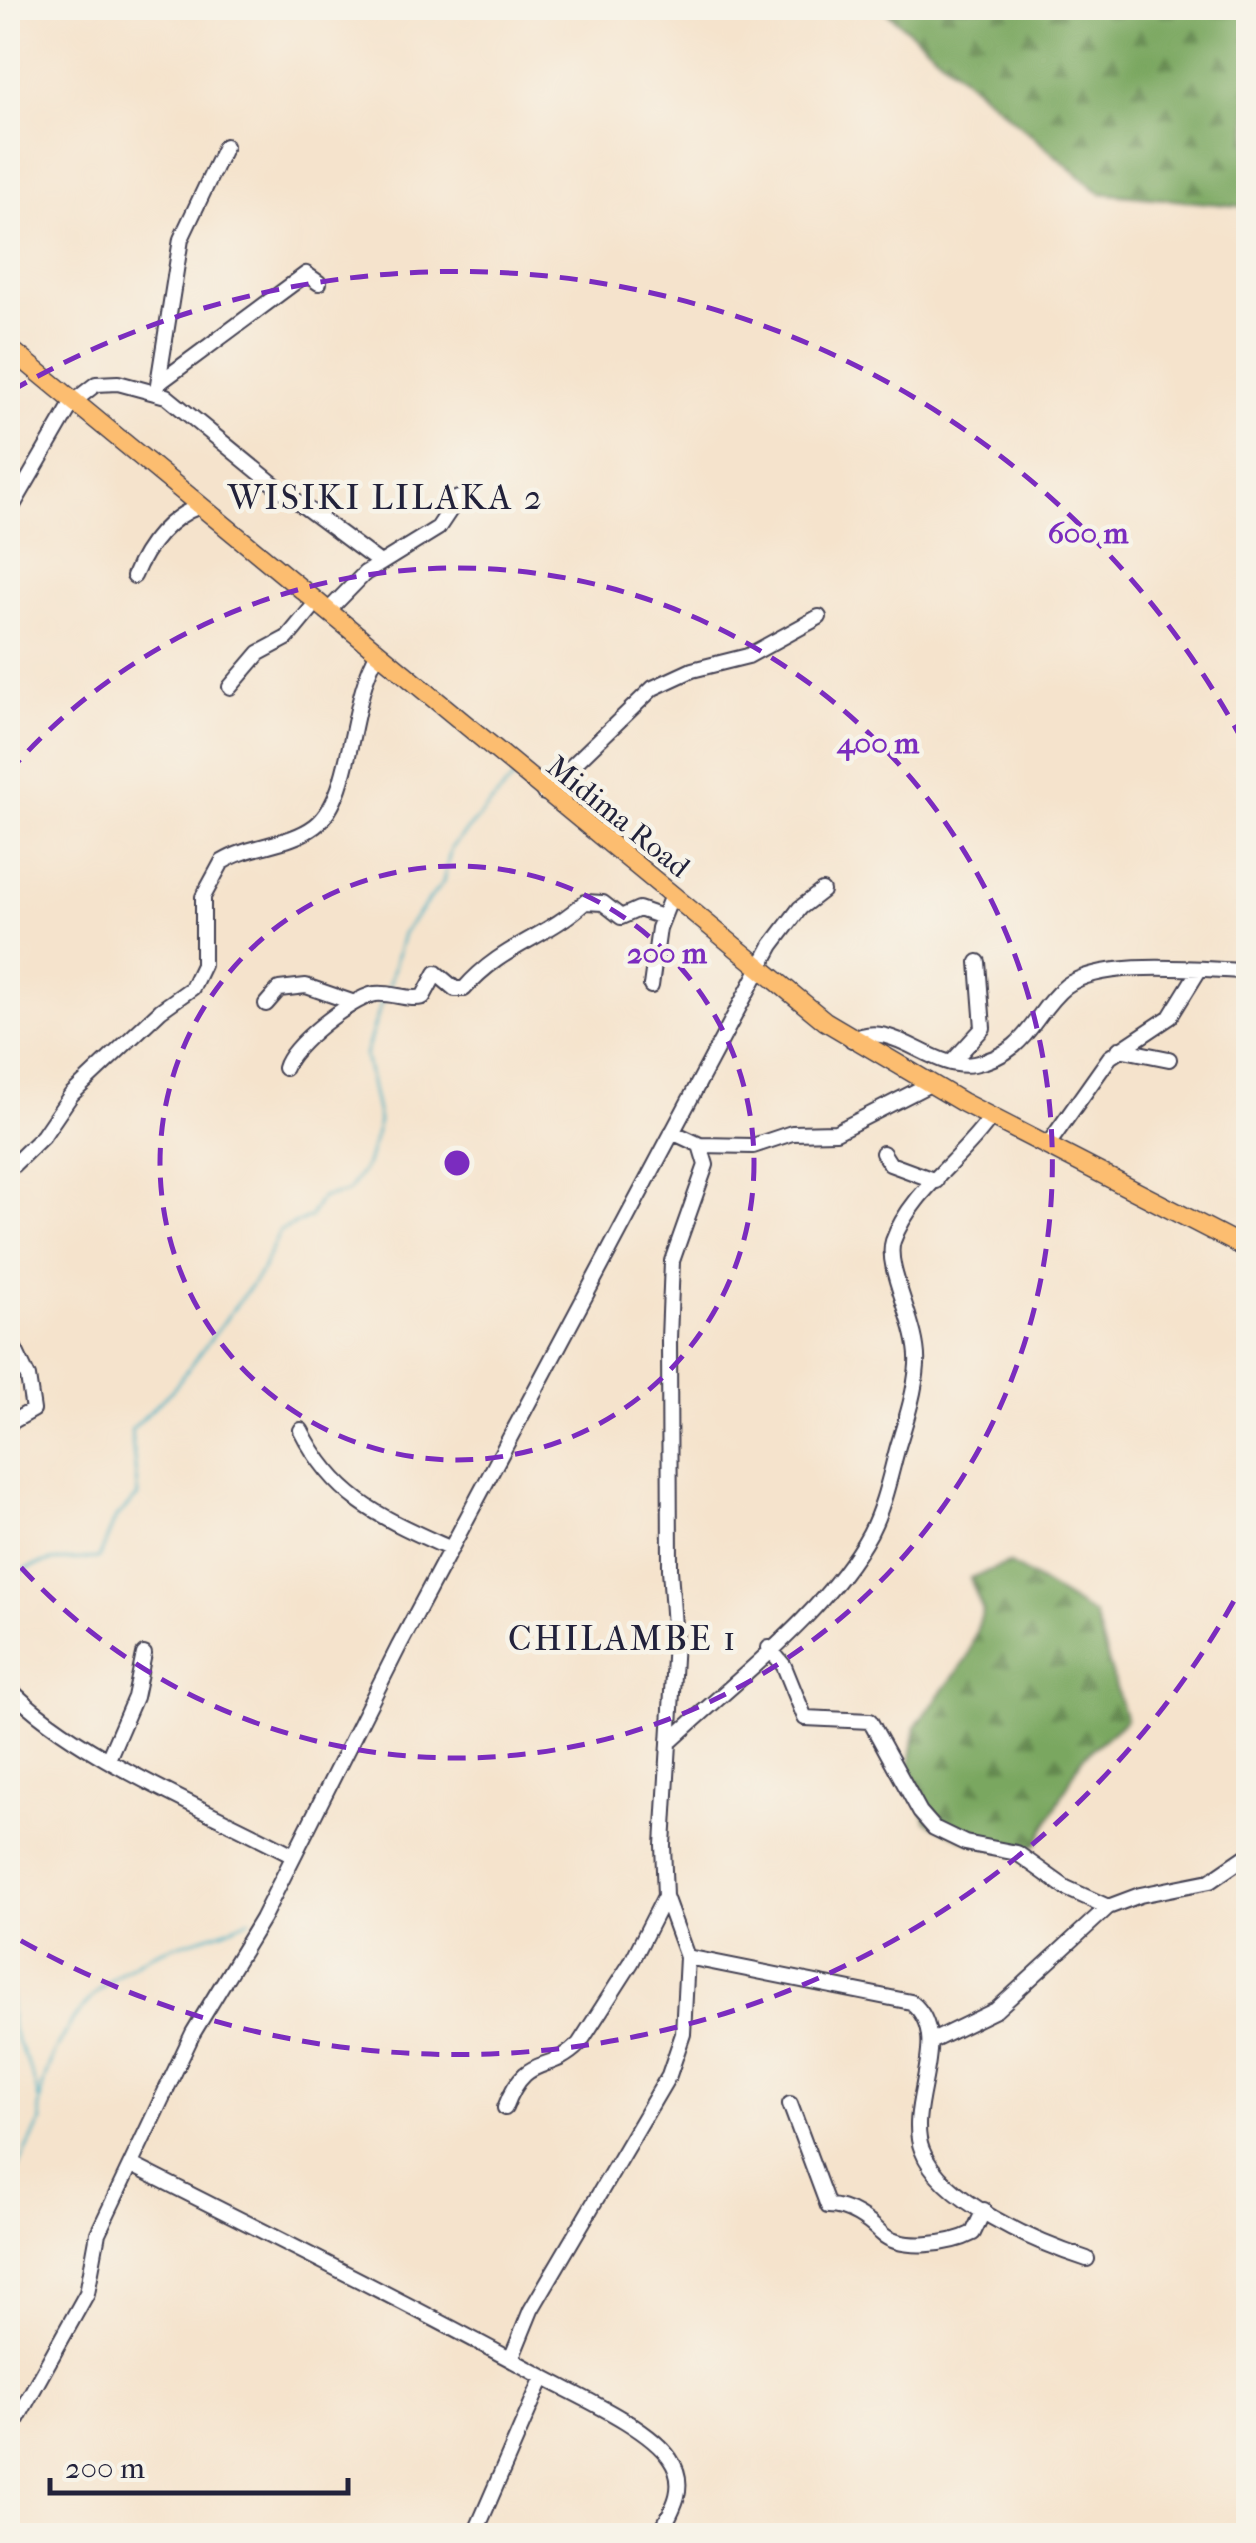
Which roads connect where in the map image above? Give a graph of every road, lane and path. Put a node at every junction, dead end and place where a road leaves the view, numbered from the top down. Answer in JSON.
{"nodes":[{"id":1,"x":225,"y":146,"type":"dead end"},
{"id":2,"x":319,"y":284,"type":"dead end"},
{"id":3,"x":8,"y":347,"type":"edge"},
{"id":4,"x":158,"y":387,"type":"junction"},
{"id":5,"x":72,"y":402,"type":"junction"},
{"id":6,"x":458,"y":498,"type":"dead end"},
{"id":7,"x":200,"y":506,"type":"junction"},
{"id":8,"x":8,"y":514,"type":"edge"},
{"id":9,"x":380,"y":563,"type":"junction"},
{"id":10,"x":134,"y":576,"type":"dead end"},
{"id":11,"x":322,"y":607,"type":"junction"},
{"id":12,"x":819,"y":617,"type":"dead end"},
{"id":13,"x":378,"y":653,"type":"junction"},
{"id":14,"x":230,"y":687,"type":"dead end"},
{"id":15,"x":544,"y":793,"type":"junction"},
{"id":16,"x":822,"y":891,"type":"dead end"},
{"id":17,"x":672,"y":895,"type":"junction"},
{"id":18,"x":662,"y":917,"type":"junction"},
{"id":19,"x":978,"y":962,"type":"dead end"},
{"id":20,"x":1200,"y":970,"type":"junction"},
{"id":21,"x":1248,"y":971,"type":"edge"},
{"id":22,"x":762,"y":972,"type":"junction"},
{"id":23,"x":651,"y":986,"type":"dead end"},
{"id":24,"x":352,"y":1002,"type":"junction"},
{"id":25,"x":266,"y":1004,"type":"dead end"},
{"id":26,"x":852,"y":1040,"type":"junction"},
{"id":27,"x":1118,"y":1049,"type":"junction"},
{"id":28,"x":1169,"y":1059,"type":"dead end"},
{"id":29,"x":952,"y":1062,"type":"junction"},
{"id":30,"x":286,"y":1068,"type":"dead end"},
{"id":31,"x":930,"y":1084,"type":"junction"},
{"id":32,"x":991,"y":1117,"type":"junction"},
{"id":33,"x":672,"y":1132,"type":"junction"},
{"id":34,"x":700,"y":1145,"type":"junction"},
{"id":35,"x":1048,"y":1146,"type":"junction"},
{"id":36,"x":883,"y":1153,"type":"dead end"},
{"id":37,"x":8,"y":1170,"type":"edge"},
{"id":38,"x":936,"y":1181,"type":"junction"},
{"id":39,"x":1248,"y":1249,"type":"edge"},
{"id":40,"x":8,"y":1335,"type":"edge"},
{"id":41,"x":8,"y":1424,"type":"edge"},
{"id":42,"x":300,"y":1430,"type":"dead end"},
{"id":43,"x":451,"y":1550,"type":"junction"},
{"id":44,"x":769,"y":1648,"type":"junction"},
{"id":45,"x":144,"y":1654,"type":"dead end"},
{"id":46,"x":8,"y":1687,"type":"edge"},
{"id":47,"x":672,"y":1740,"type":"junction"},
{"id":48,"x":109,"y":1758,"type":"junction"},
{"id":49,"x":293,"y":1855,"type":"junction"},
{"id":50,"x":1248,"y":1855,"type":"edge"},
{"id":51,"x":665,"y":1896,"type":"junction"},
{"id":52,"x":1108,"y":1908,"type":"junction"},
{"id":53,"x":687,"y":1957,"type":"junction"},
{"id":54,"x":930,"y":2042,"type":"junction"},
{"id":55,"x":790,"y":2104,"type":"dead end"},
{"id":56,"x":505,"y":2108,"type":"dead end"},
{"id":57,"x":132,"y":2165,"type":"junction"},
{"id":58,"x":984,"y":2210,"type":"junction"},
{"id":59,"x":1087,"y":2260,"type":"dead end"},
{"id":60,"x":511,"y":2359,"type":"junction"},
{"id":61,"x":543,"y":2377,"type":"junction"},
{"id":62,"x":8,"y":2436,"type":"edge"},
{"id":63,"x":474,"y":2536,"type":"edge"},
{"id":64,"x":658,"y":2536,"type":"edge"}],
"edges":[{"from":1,"to":4,"type":"street"},
{"from":2,"to":4,"type":"street"},
{"from":3,"to":5,"type":"main road","name":"Midima Road"},
{"from":4,"to":5,"type":"street"},
{"from":4,"to":9,"type":"street"},
{"from":5,"to":7,"type":"main road","name":"Midima Road"},
{"from":5,"to":8,"type":"street"},
{"from":6,"to":9,"type":"street"},
{"from":7,"to":10,"type":"street"},
{"from":7,"to":11,"type":"main road","name":"Midima Road"},
{"from":9,"to":11,"type":"street"},
{"from":11,"to":13,"type":"main road","name":"Midima Road"},
{"from":11,"to":14,"type":"street"},
{"from":12,"to":15,"type":"street"},
{"from":13,"to":15,"type":"main road","name":"Midima Road"},
{"from":13,"to":37,"type":"street"},
{"from":15,"to":17,"type":"main road","name":"Midima Road"},
{"from":16,"to":22,"type":"street"},
{"from":17,"to":18,"type":"street"},
{"from":17,"to":22,"type":"main road","name":"Midima Road"},
{"from":18,"to":23,"type":"street"},
{"from":18,"to":24,"type":"street"},
{"from":19,"to":29,"type":"street"},
{"from":20,"to":21,"type":"street"},
{"from":20,"to":27,"type":"street"},
{"from":20,"to":29,"type":"street"},
{"from":22,"to":26,"type":"main road","name":"Midima Road"},
{"from":22,"to":33,"type":"street"},
{"from":24,"to":25,"type":"street"},
{"from":24,"to":30,"type":"street"},
{"from":26,"to":29,"type":"street"},
{"from":26,"to":31,"type":"main road","name":"Midima Road"},
{"from":27,"to":28,"type":"street"},
{"from":27,"to":35,"type":"street"},
{"from":31,"to":32,"type":"main road","name":"Midima Road"},
{"from":31,"to":34,"type":"street"},
{"from":32,"to":35,"type":"main road","name":"Midima Road"},
{"from":32,"to":38,"type":"street"},
{"from":33,"to":34,"type":"street"},
{"from":33,"to":43,"type":"street"},
{"from":34,"to":47,"type":"street"},
{"from":35,"to":39,"type":"main road","name":"Midima Road"},
{"from":36,"to":38,"type":"street"},
{"from":38,"to":44,"type":"street"},
{"from":40,"to":41,"type":"street"},
{"from":42,"to":43,"type":"street"},
{"from":43,"to":49,"type":"street"},
{"from":44,"to":47,"type":"street"},
{"from":44,"to":52,"type":"street"},
{"from":45,"to":48,"type":"street"},
{"from":46,"to":48,"type":"street"},
{"from":47,"to":51,"type":"street"},
{"from":48,"to":49,"type":"street"},
{"from":49,"to":57,"type":"street"},
{"from":50,"to":52,"type":"street"},
{"from":51,"to":53,"type":"street"},
{"from":51,"to":56,"type":"street"},
{"from":52,"to":54,"type":"street"},
{"from":53,"to":54,"type":"street"},
{"from":53,"to":60,"type":"street"},
{"from":54,"to":58,"type":"street"},
{"from":55,"to":58,"type":"street"},
{"from":57,"to":60,"type":"street"},
{"from":57,"to":62,"type":"street"},
{"from":58,"to":59,"type":"street"},
{"from":60,"to":61,"type":"street"},
{"from":61,"to":63,"type":"street"},
{"from":61,"to":64,"type":"street"}]}
